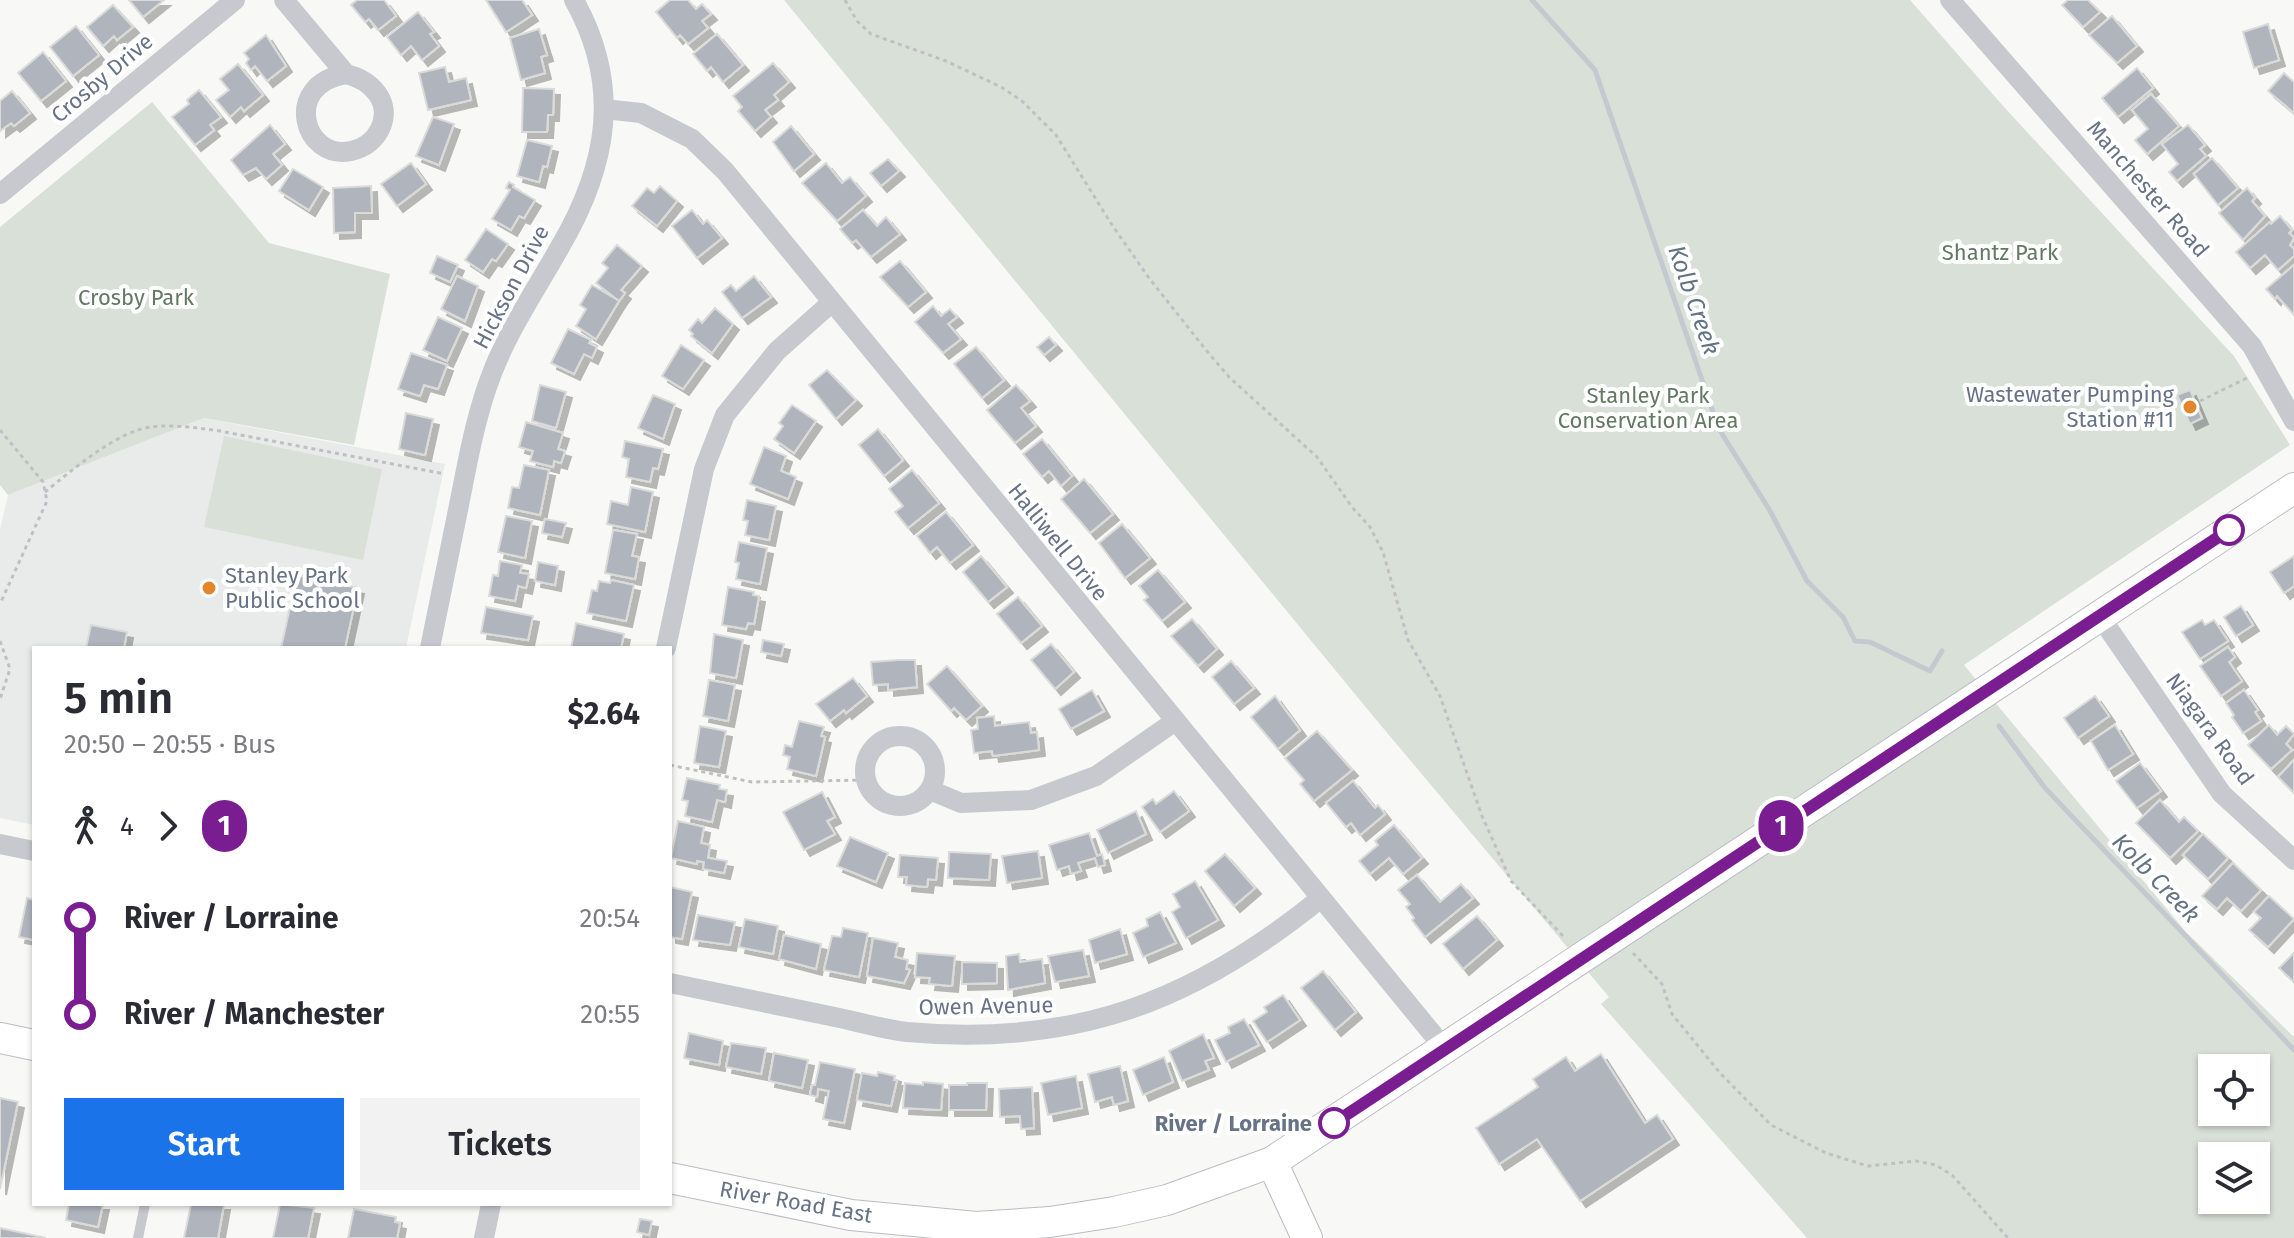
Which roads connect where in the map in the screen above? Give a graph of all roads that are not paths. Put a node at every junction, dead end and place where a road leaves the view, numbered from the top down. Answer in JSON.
{"nodes":[{"id":1,"x":235,"y":0,"type":"edge"},
{"id":2,"x":284,"y":0,"type":"edge"},
{"id":3,"x":574,"y":0,"type":"edge"},
{"id":4,"x":1950,"y":0,"type":"edge"},
{"id":5,"x":346,"y":74,"type":"dead end"},
{"id":6,"x":604,"y":109,"type":"junction"},
{"id":7,"x":0,"y":194,"type":"edge"},
{"id":8,"x":831,"y":303,"type":"junction"},
{"id":9,"x":2294,"y":421,"type":"edge"},
{"id":10,"x":2294,"y":488,"type":"edge"},
{"id":11,"x":2099,"y":615,"type":"junction"},
{"id":12,"x":430,"y":646,"type":"edge"},
{"id":13,"x":666,"y":646,"type":"edge"},
{"id":14,"x":1174,"y":722,"type":"junction"},
{"id":15,"x":930,"y":790,"type":"junction"},
{"id":16,"x":0,"y":844,"type":"edge"},
{"id":17,"x":32,"y":851,"type":"edge"},
{"id":18,"x":2294,"y":860,"type":"edge"},
{"id":19,"x":1321,"y":898,"type":"junction"},
{"id":20,"x":672,"y":983,"type":"edge"},
{"id":21,"x":0,"y":1038,"type":"edge"},
{"id":22,"x":32,"y":1045,"type":"edge"},
{"id":23,"x":1445,"y":1049,"type":"junction"},
{"id":24,"x":1272,"y":1162,"type":"junction"},
{"id":25,"x":672,"y":1178,"type":"edge"},
{"id":26,"x":145,"y":1206,"type":"edge"},
{"id":27,"x":491,"y":1206,"type":"edge"},
{"id":28,"x":138,"y":1238,"type":"edge"},
{"id":29,"x":484,"y":1238,"type":"edge"},
{"id":30,"x":1307,"y":1238,"type":"edge"}],
"edges":[{"from":1,"to":7,"type":"street","name":"Crosby Drive"},
{"from":2,"to":5,"type":"street"},
{"from":3,"to":6,"type":"street","name":"Hickson Drive"},
{"from":4,"to":9,"type":"street","name":"Manchester Road"},
{"from":6,"to":8,"type":"street","name":"Halliwell Drive"},
{"from":6,"to":12,"type":"street","name":"Hickson Drive"},
{"from":8,"to":13,"type":"street"},
{"from":8,"to":14,"type":"street","name":"Halliwell Drive"},
{"from":10,"to":11,"type":"street","name":"River Road East"},
{"from":11,"to":18,"type":"street","name":"Niagara Road"},
{"from":11,"to":23,"type":"street","name":"River Road East"},
{"from":14,"to":15,"type":"street"},
{"from":14,"to":19,"type":"street","name":"Halliwell Drive"},
{"from":15,"to":15,"type":"street"},
{"from":16,"to":17,"type":"street"},
{"from":19,"to":20,"type":"street","name":"Owen Avenue"},
{"from":19,"to":23,"type":"street","name":"Halliwell Drive"},
{"from":21,"to":22,"type":"street"},
{"from":23,"to":24,"type":"street","name":"River Road East"},
{"from":24,"to":25,"type":"street","name":"River Road East"},
{"from":24,"to":30,"type":"street"},
{"from":26,"to":28,"type":"lane"},
{"from":27,"to":29,"type":"street"}]}
